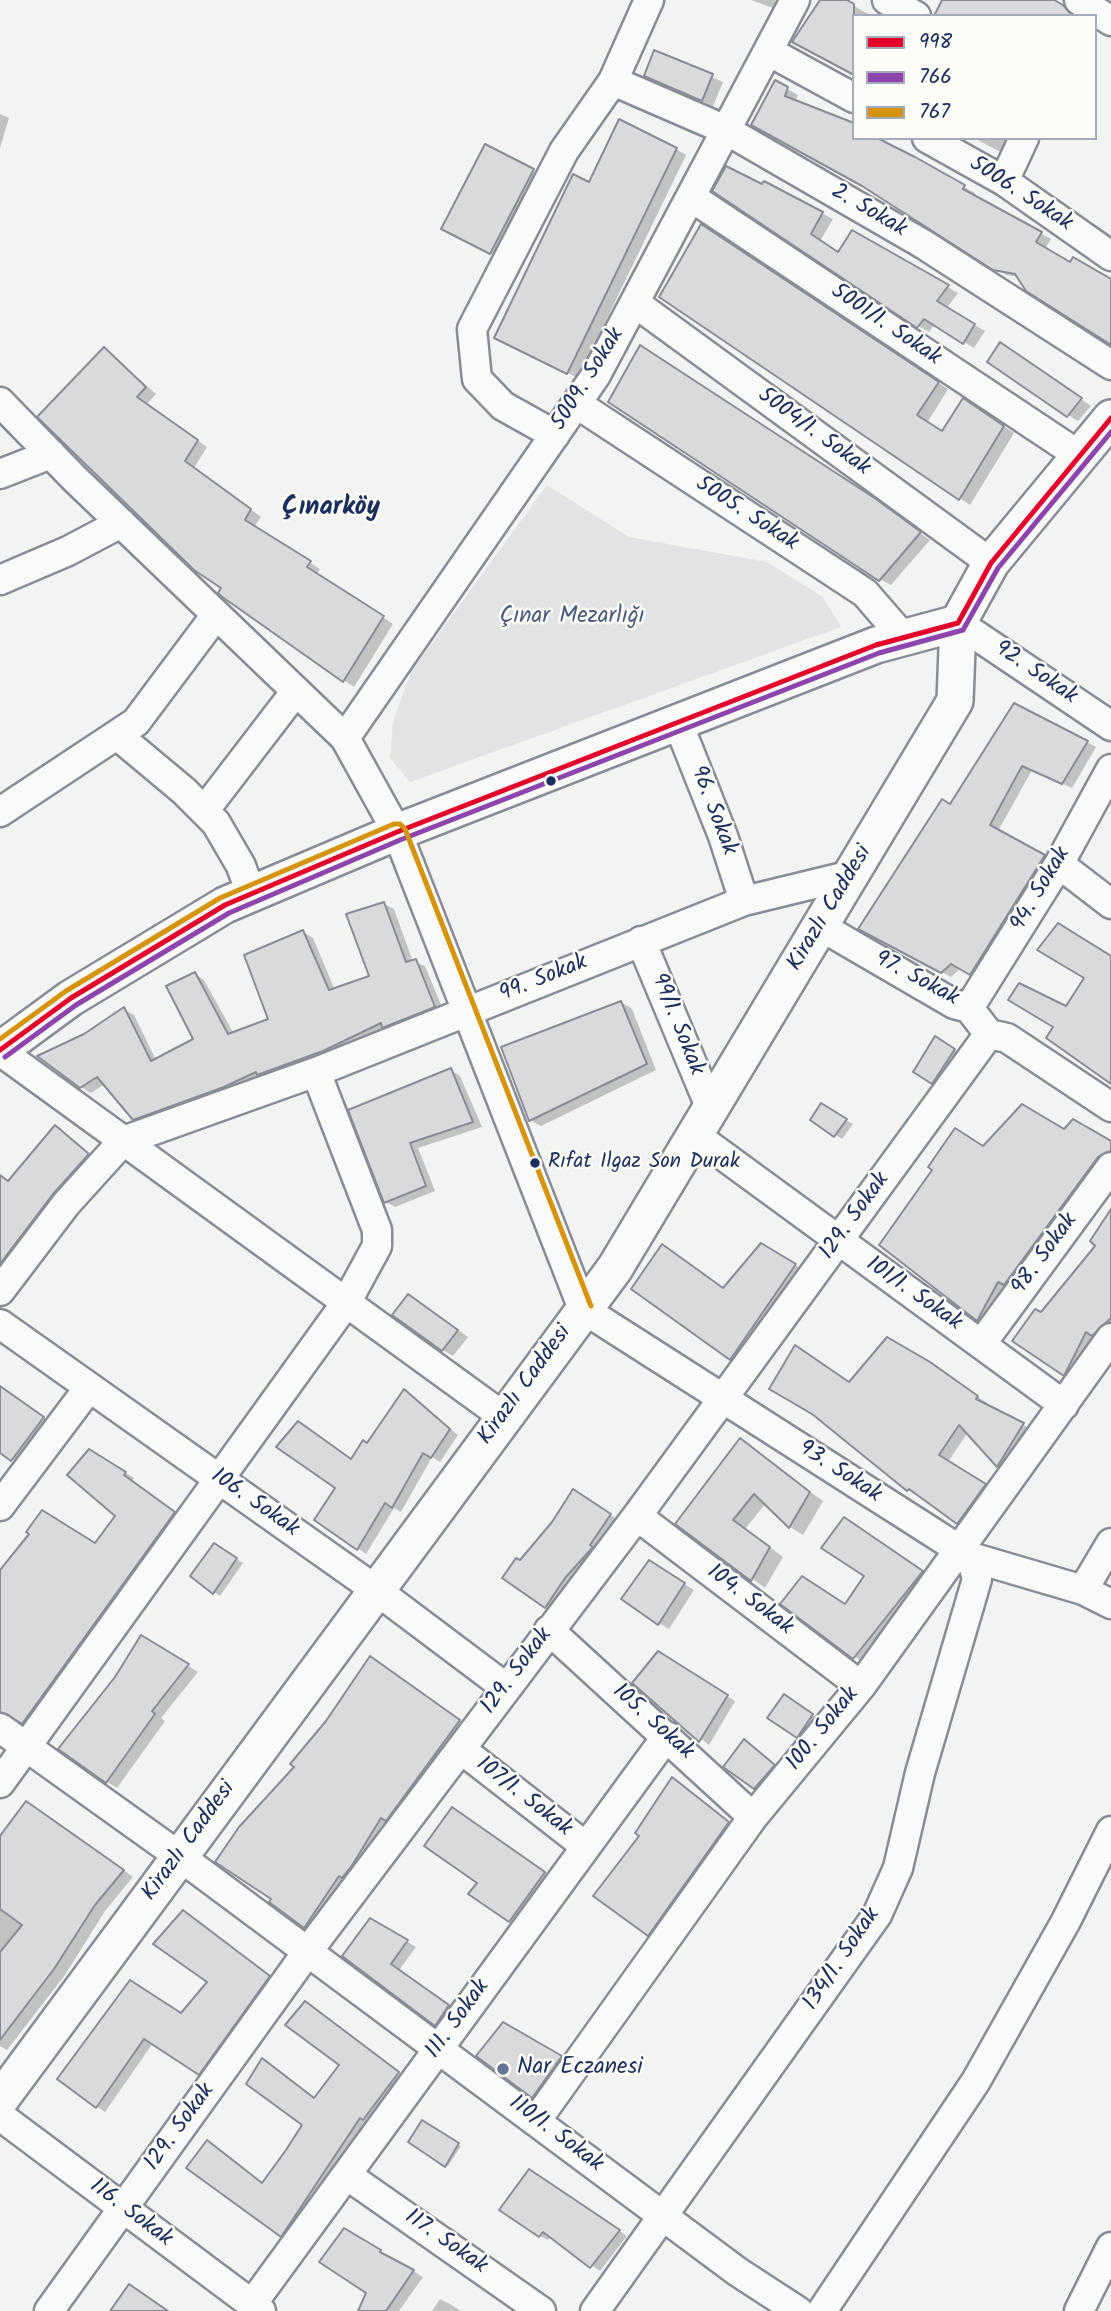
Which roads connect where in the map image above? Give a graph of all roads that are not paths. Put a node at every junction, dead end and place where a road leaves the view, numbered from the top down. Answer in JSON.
{"nodes":[{"id":1,"x":649,"y":0,"type":"edge"},
{"id":2,"x":795,"y":0,"type":"edge"},
{"id":3,"x":887,"y":0,"type":"edge"},
{"id":4,"x":912,"y":14,"type":"edge"},
{"id":5,"x":768,"y":51,"type":"junction"},
{"id":6,"x":613,"y":81,"type":"junction"},
{"id":7,"x":852,"y":97,"type":"edge"},
{"id":8,"x":726,"y":130,"type":"junction"},
{"id":9,"x":931,"y":140,"type":"edge"},
{"id":10,"x":1023,"y":140,"type":"edge"},
{"id":11,"x":1004,"y":181,"type":"junction"},
{"id":12,"x":691,"y":197,"type":"junction"},
{"id":13,"x":1111,"y":256,"type":"edge"},
{"id":14,"x":635,"y":303,"type":"junction"},
{"id":15,"x":1111,"y":365,"type":"edge"},
{"id":16,"x":0,"y":402,"type":"edge"},
{"id":17,"x":577,"y":404,"type":"junction"},
{"id":18,"x":1111,"y":418,"type":"edge"},
{"id":19,"x":555,"y":435,"type":"junction"},
{"id":20,"x":51,"y":454,"type":"junction"},
{"id":21,"x":1080,"y":456,"type":"junction"},
{"id":22,"x":0,"y":474,"type":"edge"},
{"id":23,"x":121,"y":523,"type":"junction"},
{"id":24,"x":991,"y":563,"type":"junction"},
{"id":25,"x":0,"y":580,"type":"edge"},
{"id":26,"x":216,"y":614,"type":"junction"},
{"id":27,"x":958,"y":623,"type":"junction"},
{"id":28,"x":904,"y":638,"type":"junction"},
{"id":29,"x":296,"y":691,"type":"junction"},
{"id":30,"x":678,"y":723,"type":"junction"},
{"id":31,"x":1111,"y":726,"type":"edge"},
{"id":32,"x":117,"y":735,"type":"junction"},
{"id":33,"x":345,"y":738,"type":"junction"},
{"id":34,"x":1111,"y":769,"type":"edge"},
{"id":35,"x":204,"y":811,"type":"junction"},
{"id":36,"x":0,"y":812,"type":"edge"},
{"id":37,"x":397,"y":832,"type":"junction"},
{"id":38,"x":1059,"y":864,"type":"junction"},
{"id":39,"x":851,"y":875,"type":"junction"},
{"id":40,"x":251,"y":894,"type":"junction"},
{"id":41,"x":744,"y":901,"type":"junction"},
{"id":42,"x":1111,"y":904,"type":"edge"},
{"id":43,"x":820,"y":926,"type":"junction"},
{"id":44,"x":642,"y":941,"type":"junction"},
{"id":45,"x":969,"y":1008,"type":"junction"},
{"id":46,"x":467,"y":1011,"type":"junction"},
{"id":47,"x":989,"y":1034,"type":"junction"},
{"id":48,"x":0,"y":1051,"type":"edge"},
{"id":49,"x":316,"y":1072,"type":"junction"},
{"id":50,"x":1111,"y":1107,"type":"edge"},
{"id":51,"x":703,"y":1122,"type":"junction"},
{"id":52,"x":123,"y":1141,"type":"junction"},
{"id":53,"x":1111,"y":1167,"type":"edge"},
{"id":54,"x":837,"y":1242,"type":"junction"},
{"id":55,"x":0,"y":1291,"type":"edge"},
{"id":56,"x":346,"y":1303,"type":"junction"},
{"id":57,"x":583,"y":1309,"type":"junction"},
{"id":58,"x":0,"y":1324,"type":"edge"},
{"id":59,"x":1111,"y":1338,"type":"edge"},
{"id":60,"x":982,"y":1343,"type":"junction"},
{"id":61,"x":88,"y":1389,"type":"junction"},
{"id":62,"x":723,"y":1399,"type":"junction"},
{"id":63,"x":1064,"y":1405,"type":"junction"},
{"id":64,"x":504,"y":1418,"type":"junction"},
{"id":65,"x":217,"y":1479,"type":"junction"},
{"id":66,"x":0,"y":1506,"type":"edge"},
{"id":67,"x":637,"y":1516,"type":"junction"},
{"id":68,"x":1111,"y":1543,"type":"edge"},
{"id":69,"x":964,"y":1553,"type":"junction"},
{"id":70,"x":376,"y":1590,"type":"junction"},
{"id":71,"x":1083,"y":1590,"type":"junction"},
{"id":72,"x":1111,"y":1604,"type":"edge"},
{"id":73,"x":549,"y":1630,"type":"junction"},
{"id":74,"x":861,"y":1686,"type":"junction"},
{"id":75,"x":505,"y":1687,"type":"junction"},
{"id":76,"x":0,"y":1728,"type":"edge"},
{"id":77,"x":667,"y":1736,"type":"junction"},
{"id":78,"x":27,"y":1747,"type":"junction"},
{"id":79,"x":462,"y":1751,"type":"junction"},
{"id":80,"x":0,"y":1783,"type":"edge"},
{"id":81,"x":753,"y":1817,"type":"junction"},
{"id":82,"x":1111,"y":1831,"type":"edge"},
{"id":83,"x":584,"y":1846,"type":"junction"},
{"id":84,"x":179,"y":1856,"type":"junction"},
{"id":85,"x":308,"y":1951,"type":"junction"},
{"id":86,"x":439,"y":2049,"type":"junction"},
{"id":87,"x":0,"y":2100,"type":"edge"},
{"id":88,"x":0,"y":2116,"type":"edge"},
{"id":89,"x":536,"y":2121,"type":"junction"},
{"id":90,"x":348,"y":2176,"type":"junction"},
{"id":91,"x":122,"y":2209,"type":"junction"},
{"id":92,"x":662,"y":2216,"type":"junction"},
{"id":93,"x":1111,"y":2247,"type":"edge"},
{"id":94,"x":256,"y":2308,"type":"edge"},
{"id":95,"x":50,"y":2311,"type":"edge"},
{"id":96,"x":541,"y":2311,"type":"edge"},
{"id":97,"x":595,"y":2311,"type":"edge"},
{"id":98,"x":798,"y":2311,"type":"edge"},
{"id":99,"x":822,"y":2311,"type":"edge"},
{"id":100,"x":1079,"y":2311,"type":"edge"}],
"edges":[{"from":1,"to":6,"type":"street"},
{"from":2,"to":5,"type":"street","name":"5009. Sokak"},
{"from":3,"to":4,"type":"street"},
{"from":5,"to":7,"type":"street"},
{"from":5,"to":8,"type":"street","name":"5009. Sokak"},
{"from":6,"to":8,"type":"street","name":"2. Sokak"},
{"from":6,"to":19,"type":"street"},
{"from":8,"to":12,"type":"street","name":"5009. Sokak"},
{"from":8,"to":15,"type":"street","name":"2. Sokak"},
{"from":9,"to":11,"type":"street","name":"5006. Sokak"},
{"from":10,"to":11,"type":"street"},
{"from":11,"to":13,"type":"street","name":"5006. Sokak"},
{"from":12,"to":14,"type":"street","name":"5009. Sokak"},
{"from":12,"to":21,"type":"street","name":"5001/1. Sokak"},
{"from":14,"to":17,"type":"street","name":"5009. Sokak"},
{"from":14,"to":24,"type":"street","name":"5004/1. Sokak"},
{"from":16,"to":20,"type":"street"},
{"from":17,"to":19,"type":"street","name":"5009. Sokak"},
{"from":17,"to":28,"type":"street","name":"5005. Sokak"},
{"from":18,"to":21,"type":"main road"},
{"from":19,"to":33,"type":"street","name":"5009. Sokak"},
{"from":20,"to":22,"type":"street"},
{"from":20,"to":23,"type":"street"},
{"from":21,"to":24,"type":"main road"},
{"from":23,"to":25,"type":"street"},
{"from":23,"to":26,"type":"street"},
{"from":24,"to":27,"type":"main road"},
{"from":26,"to":29,"type":"street"},
{"from":26,"to":32,"type":"street"},
{"from":27,"to":28,"type":"main road"},
{"from":27,"to":31,"type":"street","name":"92. Sokak"},
{"from":27,"to":39,"type":"main road","name":"Kirazlı Caddesi"},
{"from":28,"to":30,"type":"main road"},
{"from":29,"to":33,"type":"street"},
{"from":29,"to":35,"type":"street"},
{"from":30,"to":37,"type":"main road"},
{"from":30,"to":41,"type":"street","name":"96. Sokak"},
{"from":32,"to":35,"type":"street"},
{"from":32,"to":36,"type":"street"},
{"from":33,"to":37,"type":"street"},
{"from":34,"to":38,"type":"street","name":"94. Sokak"},
{"from":35,"to":40,"type":"street"},
{"from":37,"to":40,"type":"main road"},
{"from":37,"to":46,"type":"street"},
{"from":38,"to":42,"type":"street"},
{"from":38,"to":45,"type":"street","name":"94. Sokak"},
{"from":39,"to":41,"type":"street","name":"99. Sokak"},
{"from":39,"to":43,"type":"main road","name":"Kirazlı Caddesi"},
{"from":40,"to":48,"type":"main road"},
{"from":41,"to":44,"type":"street","name":"99. Sokak"},
{"from":43,"to":45,"type":"street","name":"97. Sokak"},
{"from":43,"to":51,"type":"main road","name":"Kirazlı Caddesi"},
{"from":44,"to":46,"type":"street","name":"99. Sokak"},
{"from":44,"to":51,"type":"street","name":"99/1. Sokak"},
{"from":45,"to":47,"type":"street","name":"97. Sokak"},
{"from":46,"to":49,"type":"street","name":"99. Sokak"},
{"from":46,"to":57,"type":"street"},
{"from":47,"to":50,"type":"street","name":"97. Sokak"},
{"from":47,"to":54,"type":"street","name":"129. Sokak"},
{"from":48,"to":52,"type":"street"},
{"from":49,"to":52,"type":"street","name":"99. Sokak"},
{"from":49,"to":56,"type":"street"},
{"from":51,"to":54,"type":"street","name":"101/1. Sokak"},
{"from":51,"to":57,"type":"main road","name":"Kirazlı Caddesi"},
{"from":52,"to":55,"type":"street"},
{"from":52,"to":56,"type":"street"},
{"from":53,"to":60,"type":"street","name":"98. Sokak"},
{"from":54,"to":60,"type":"street","name":"101/1. Sokak"},
{"from":54,"to":62,"type":"street","name":"129. Sokak"},
{"from":56,"to":64,"type":"street"},
{"from":56,"to":65,"type":"street"},
{"from":57,"to":62,"type":"street","name":"93. Sokak"},
{"from":57,"to":64,"type":"main road","name":"Kirazlı Caddesi"},
{"from":58,"to":61,"type":"street","name":"106. Sokak"},
{"from":59,"to":63,"type":"street","name":"100. Sokak"},
{"from":60,"to":63,"type":"street","name":"101/1. Sokak"},
{"from":61,"to":65,"type":"street","name":"106. Sokak"},
{"from":61,"to":66,"type":"street"},
{"from":62,"to":67,"type":"street","name":"129. Sokak"},
{"from":62,"to":69,"type":"street","name":"93. Sokak"},
{"from":63,"to":69,"type":"street","name":"100. Sokak"},
{"from":64,"to":70,"type":"main road","name":"Kirazlı Caddesi"},
{"from":65,"to":70,"type":"street","name":"106. Sokak"},
{"from":65,"to":78,"type":"street"},
{"from":67,"to":73,"type":"street","name":"129. Sokak"},
{"from":67,"to":74,"type":"street","name":"104. Sokak"},
{"from":68,"to":71,"type":"street"},
{"from":69,"to":71,"type":"street","name":"93. Sokak"},
{"from":69,"to":74,"type":"street","name":"100. Sokak"},
{"from":69,"to":92,"type":"street","name":"134/1. Sokak"},
{"from":70,"to":75,"type":"street","name":"106. Sokak"},
{"from":70,"to":84,"type":"main road","name":"Kirazlı Caddesi"},
{"from":71,"to":72,"type":"street","name":"93. Sokak"},
{"from":73,"to":75,"type":"street","name":"129. Sokak"},
{"from":73,"to":77,"type":"street","name":"105. Sokak"},
{"from":74,"to":81,"type":"street","name":"100. Sokak"},
{"from":75,"to":79,"type":"street","name":"129. Sokak"},
{"from":76,"to":78,"type":"street","name":"110/1. Sokak"},
{"from":77,"to":81,"type":"street","name":"105. Sokak"},
{"from":77,"to":83,"type":"street","name":"111. Sokak"},
{"from":78,"to":80,"type":"street"},
{"from":78,"to":84,"type":"street","name":"110/1. Sokak"},
{"from":79,"to":83,"type":"street","name":"107/1. Sokak"},
{"from":79,"to":85,"type":"street","name":"129. Sokak"},
{"from":81,"to":89,"type":"street","name":"100. Sokak"},
{"from":82,"to":99,"type":"street"},
{"from":83,"to":86,"type":"street","name":"111. Sokak"},
{"from":84,"to":85,"type":"street","name":"110/1. Sokak"},
{"from":84,"to":87,"type":"main road","name":"Kirazlı Caddesi"},
{"from":85,"to":86,"type":"street","name":"110/1. Sokak"},
{"from":85,"to":91,"type":"street","name":"129. Sokak"},
{"from":86,"to":89,"type":"street","name":"110/1. Sokak"},
{"from":86,"to":90,"type":"street","name":"111. Sokak"},
{"from":88,"to":91,"type":"street","name":"116. Sokak"},
{"from":89,"to":92,"type":"street","name":"110/1. Sokak"},
{"from":90,"to":94,"type":"street","name":"111. Sokak"},
{"from":90,"to":96,"type":"street","name":"117. Sokak"},
{"from":91,"to":94,"type":"street","name":"116. Sokak"},
{"from":91,"to":95,"type":"street","name":"129. Sokak"},
{"from":92,"to":97,"type":"street","name":"134/1. Sokak"},
{"from":92,"to":98,"type":"street","name":"110/1. Sokak"},
{"from":93,"to":100,"type":"street"}]}
